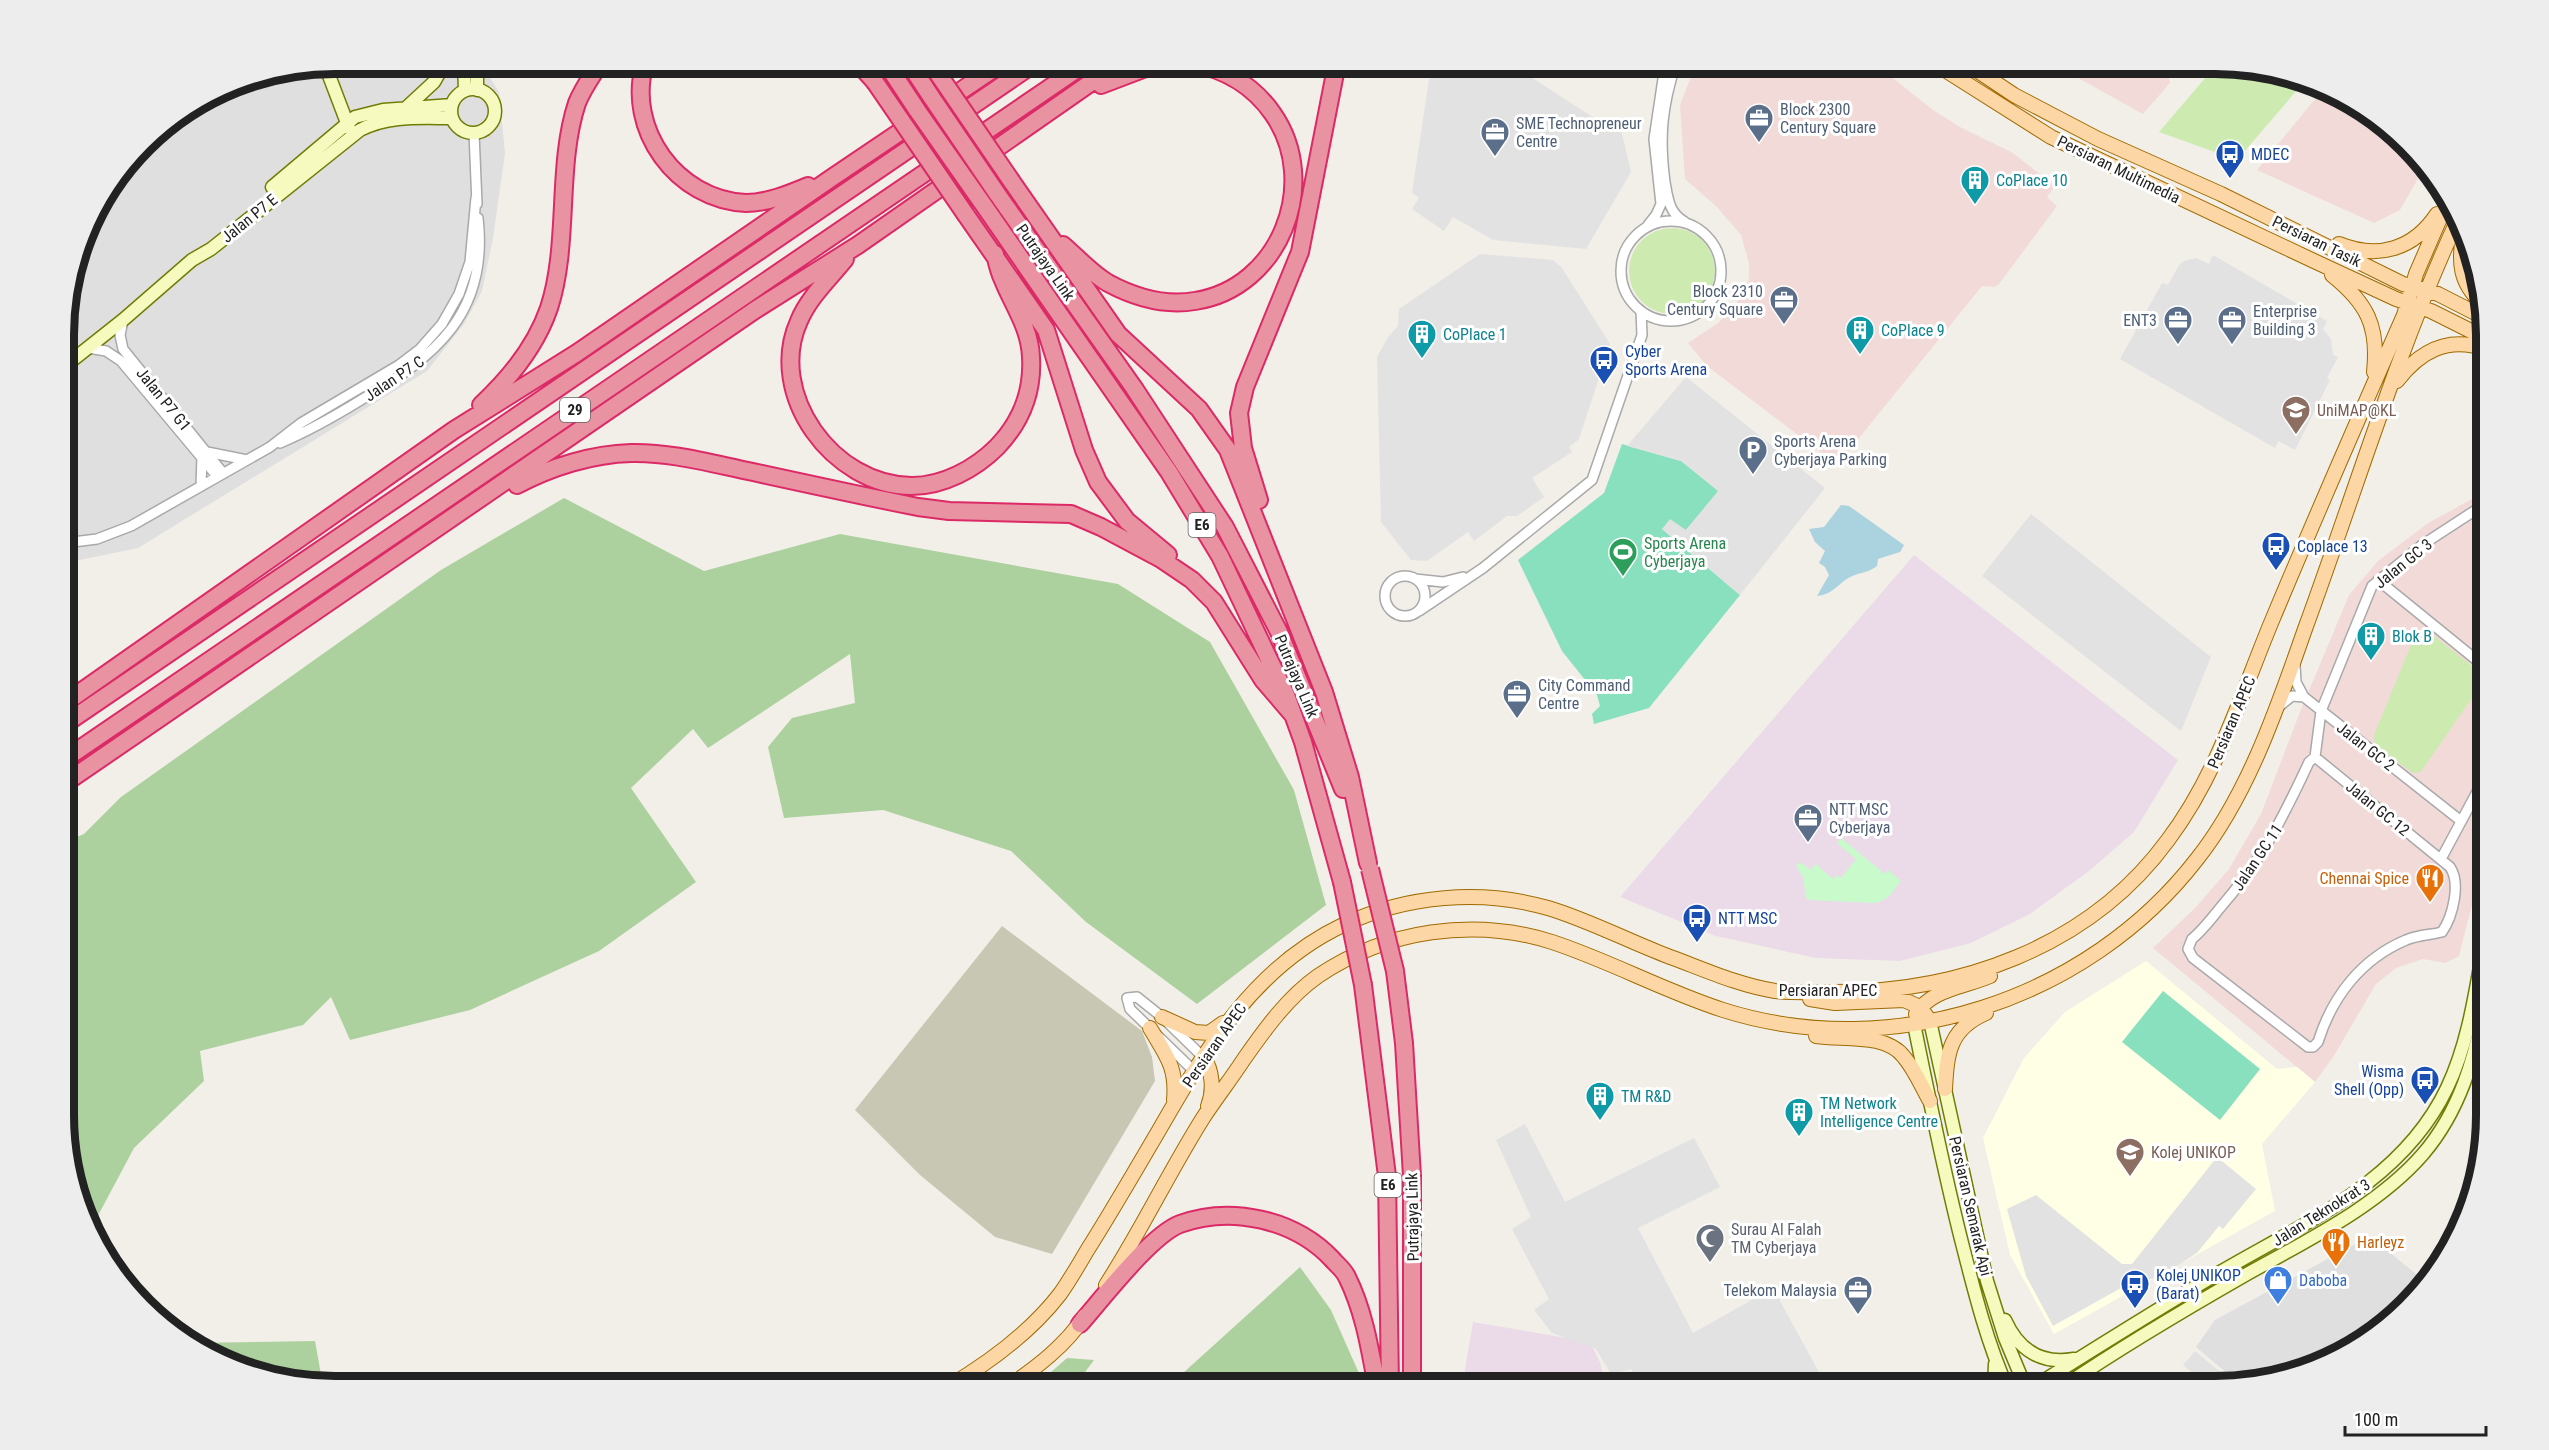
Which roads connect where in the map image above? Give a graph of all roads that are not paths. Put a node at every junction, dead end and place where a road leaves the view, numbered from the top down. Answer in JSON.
{"nodes":[{"id":1,"x":328,"y":74,"type":"edge"},
{"id":2,"x":439,"y":74,"type":"edge"},
{"id":3,"x":467,"y":74,"type":"edge"},
{"id":4,"x":475,"y":74,"type":"edge"},
{"id":5,"x":593,"y":74,"type":"edge"},
{"id":6,"x":643,"y":74,"type":"edge"},
{"id":7,"x":869,"y":74,"type":"edge"},
{"id":8,"x":893,"y":74,"type":"edge"},
{"id":9,"x":916,"y":74,"type":"edge"},
{"id":10,"x":938,"y":74,"type":"edge"},
{"id":11,"x":986,"y":74,"type":"edge"},
{"id":12,"x":1019,"y":74,"type":"edge"},
{"id":13,"x":1070,"y":74,"type":"edge"},
{"id":14,"x":1103,"y":74,"type":"edge"},
{"id":15,"x":1127,"y":74,"type":"edge"},
{"id":16,"x":1228,"y":74,"type":"edge"},
{"id":17,"x":1336,"y":74,"type":"edge"},
{"id":18,"x":1665,"y":74,"type":"edge"},
{"id":19,"x":1673,"y":74,"type":"edge"},
{"id":20,"x":1951,"y":74,"type":"edge"},
{"id":21,"x":1984,"y":74,"type":"edge"},
{"id":22,"x":471,"y":90,"type":"junction"},
{"id":23,"x":1065,"y":101,"type":"junction"},
{"id":24,"x":452,"y":105,"type":"junction"},
{"id":25,"x":408,"y":107,"type":"junction"},
{"id":26,"x":452,"y":118,"type":"junction"},
{"id":27,"x":346,"y":124,"type":"junction"},
{"id":28,"x":474,"y":133,"type":"junction"},
{"id":29,"x":353,"y":136,"type":"junction"},
{"id":30,"x":832,"y":177,"type":"junction"},
{"id":31,"x":275,"y":191,"type":"junction"},
{"id":32,"x":2221,"y":194,"type":"junction"},
{"id":33,"x":2442,"y":207,"type":"edge"},
{"id":34,"x":2444,"y":209,"type":"edge"},
{"id":35,"x":1040,"y":225,"type":"junction"},
{"id":36,"x":1691,"y":225,"type":"junction"},
{"id":37,"x":2454,"y":229,"type":"edge"},
{"id":38,"x":1637,"y":234,"type":"junction"},
{"id":39,"x":858,"y":245,"type":"junction"},
{"id":40,"x":2462,"y":249,"type":"edge"},
{"id":41,"x":995,"y":254,"type":"junction"},
{"id":42,"x":2314,"y":261,"type":"junction"},
{"id":43,"x":2412,"y":287,"type":"junction"},
{"id":44,"x":2427,"y":291,"type":"junction"},
{"id":45,"x":2472,"y":292,"type":"edge"},
{"id":46,"x":2414,"y":305,"type":"junction"},
{"id":47,"x":1641,"y":311,"type":"junction"},
{"id":48,"x":2475,"y":313,"type":"edge"},
{"id":49,"x":1656,"y":318,"type":"junction"},
{"id":50,"x":123,"y":320,"type":"junction"},
{"id":51,"x":2476,"y":334,"type":"edge"},
{"id":52,"x":1642,"y":335,"type":"junction"},
{"id":53,"x":2476,"y":347,"type":"edge"},
{"id":54,"x":88,"y":348,"type":"junction"},
{"id":55,"x":74,"y":359,"type":"edge"},
{"id":56,"x":2371,"y":392,"type":"junction"},
{"id":57,"x":2388,"y":396,"type":"junction"},
{"id":58,"x":454,"y":430,"type":"junction"},
{"id":59,"x":205,"y":454,"type":"junction"},
{"id":60,"x":248,"y":460,"type":"junction"},
{"id":61,"x":220,"y":475,"type":"junction"},
{"id":62,"x":201,"y":486,"type":"junction"},
{"id":63,"x":2476,"y":510,"type":"edge"},
{"id":64,"x":431,"y":535,"type":"junction"},
{"id":65,"x":74,"y":542,"type":"edge"},
{"id":66,"x":1483,"y":568,"type":"junction"},
{"id":67,"x":1413,"y":578,"type":"junction"},
{"id":68,"x":2378,"y":580,"type":"junction"},
{"id":69,"x":1419,"y":610,"type":"junction"},
{"id":70,"x":1305,"y":641,"type":"junction"},
{"id":71,"x":131,"y":656,"type":"junction"},
{"id":72,"x":2295,"y":657,"type":"junction"},
{"id":73,"x":2476,"y":660,"type":"edge"},
{"id":74,"x":1263,"y":680,"type":"junction"},
{"id":75,"x":74,"y":691,"type":"edge"},
{"id":76,"x":74,"y":697,"type":"edge"},
{"id":77,"x":2301,"y":697,"type":"junction"},
{"id":78,"x":2275,"y":710,"type":"junction"},
{"id":79,"x":2321,"y":711,"type":"junction"},
{"id":80,"x":1293,"y":715,"type":"junction"},
{"id":81,"x":74,"y":718,"type":"edge"},
{"id":82,"x":74,"y":753,"type":"edge"},
{"id":83,"x":2315,"y":758,"type":"junction"},
{"id":84,"x":74,"y":777,"type":"edge"},
{"id":85,"x":2476,"y":794,"type":"edge"},
{"id":86,"x":2461,"y":821,"type":"junction"},
{"id":87,"x":2441,"y":859,"type":"junction"},
{"id":88,"x":1369,"y":866,"type":"junction"},
{"id":89,"x":2014,"y":960,"type":"junction"},
{"id":90,"x":2476,"y":985,"type":"edge"},
{"id":91,"x":1785,"y":992,"type":"junction"},
{"id":92,"x":2016,"y":996,"type":"junction"},
{"id":93,"x":1920,"y":1007,"type":"junction"},
{"id":94,"x":1162,"y":1017,"type":"junction"},
{"id":95,"x":1749,"y":1017,"type":"junction"},
{"id":96,"x":1229,"y":1019,"type":"junction"},
{"id":97,"x":1930,"y":1021,"type":"junction"},
{"id":98,"x":1914,"y":1024,"type":"junction"},
{"id":99,"x":1150,"y":1028,"type":"junction"},
{"id":100,"x":2476,"y":1050,"type":"edge"},
{"id":101,"x":1248,"y":1053,"type":"junction"},
{"id":102,"x":1203,"y":1057,"type":"junction"},
{"id":103,"x":1194,"y":1071,"type":"junction"},
{"id":104,"x":1210,"y":1074,"type":"junction"},
{"id":105,"x":1945,"y":1089,"type":"junction"},
{"id":106,"x":1930,"y":1101,"type":"junction"},
{"id":107,"x":1174,"y":1105,"type":"junction"},
{"id":108,"x":1203,"y":1119,"type":"junction"},
{"id":109,"x":1987,"y":1281,"type":"junction"},
{"id":110,"x":1080,"y":1324,"type":"junction"},
{"id":111,"x":2081,"y":1358,"type":"junction"},
{"id":112,"x":1995,"y":1359,"type":"junction"},
{"id":113,"x":2084,"y":1373,"type":"junction"},
{"id":114,"x":964,"y":1376,"type":"edge"},
{"id":115,"x":1024,"y":1376,"type":"edge"},
{"id":116,"x":1375,"y":1376,"type":"edge"},
{"id":117,"x":1390,"y":1376,"type":"edge"},
{"id":118,"x":1412,"y":1376,"type":"edge"},
{"id":119,"x":1994,"y":1376,"type":"edge"},
{"id":120,"x":2003,"y":1376,"type":"edge"},
{"id":121,"x":2021,"y":1376,"type":"edge"},
{"id":122,"x":2052,"y":1376,"type":"edge"},
{"id":123,"x":2079,"y":1376,"type":"edge"},
{"id":124,"x":2081,"y":1376,"type":"edge"}],
"edges":[{"from":1,"to":27,"type":"main road"},
{"from":2,"to":25,"type":"main road"},
{"from":3,"to":22,"type":"main road"},
{"from":4,"to":22,"type":"main road"},
{"from":5,"to":58,"type":"highway"},
{"from":6,"to":30,"type":"highway"},
{"from":7,"to":41,"type":"highway","bridge":true},
{"from":8,"to":80,"type":"highway","name":"Putrajaya Link","number":"E6","bridge":true},
{"from":9,"to":88,"type":"highway","name":"Putrajaya Link","number":"E6","bridge":true},
{"from":10,"to":35,"type":"highway","bridge":true},
{"from":11,"to":30,"type":"highway"},
{"from":12,"to":81,"type":"highway","number":"29"},
{"from":13,"to":82,"type":"highway","number":"29"},
{"from":14,"to":23,"type":"highway"},
{"from":15,"to":23,"type":"highway"},
{"from":16,"to":35,"type":"highway"},
{"from":17,"to":70,"type":"highway"},
{"from":18,"to":38,"type":"street"},
{"from":19,"to":36,"type":"street"},
{"from":20,"to":42,"type":"main road","name":"Persiaran Multimedia"},
{"from":21,"to":32,"type":"main road","name":"Persiaran Multimedia"},
{"from":22,"to":24,"type":"main road"},
{"from":22,"to":28,"type":"main road"},
{"from":23,"to":39,"type":"highway"},
{"from":24,"to":25,"type":"main road","name":"Jalan P7 E"},
{"from":24,"to":26,"type":"main road"},
{"from":25,"to":27,"type":"main road","name":"Jalan P7 E"},
{"from":26,"to":28,"type":"main road"},
{"from":26,"to":29,"type":"main road","name":"Jalan P7 E"},
{"from":27,"to":29,"type":"main road"},
{"from":27,"to":31,"type":"main road","name":"Jalan P7 E"},
{"from":28,"to":60,"type":"street","name":"Jalan P7 C"},
{"from":29,"to":31,"type":"main road","name":"Jalan P7 E"},
{"from":30,"to":58,"type":"highway"},
{"from":31,"to":50,"type":"main road","name":"Jalan P7 E"},
{"from":32,"to":33,"type":"main road"},
{"from":32,"to":43,"type":"main road","name":"Persiaran Tasik"},
{"from":34,"to":43,"type":"main road","name":"Persiaran APEC"},
{"from":35,"to":70,"type":"highway"},
{"from":36,"to":38,"type":"street"},
{"from":36,"to":49,"type":"street"},
{"from":37,"to":44,"type":"main road","name":"Persiaran APEC"},
{"from":38,"to":47,"type":"street"},
{"from":39,"to":41,"type":"highway"},
{"from":39,"to":64,"type":"highway"},
{"from":40,"to":45,"type":"main road"},
{"from":41,"to":74,"type":"highway"},
{"from":42,"to":46,"type":"main road","name":"Persiaran Tasik"},
{"from":42,"to":56,"type":"main road"},
{"from":43,"to":44,"type":"main road"},
{"from":43,"to":46,"type":"main road","name":"Persiaran APEC"},
{"from":44,"to":46,"type":"main road","name":"Persiaran APEC"},
{"from":44,"to":48,"type":"main road"},
{"from":46,"to":51,"type":"main road"},
{"from":46,"to":56,"type":"main road","name":"Persiaran APEC"},
{"from":46,"to":57,"type":"main road","name":"Persiaran APEC"},
{"from":47,"to":49,"type":"street"},
{"from":47,"to":52,"type":"street"},
{"from":49,"to":52,"type":"street"},
{"from":50,"to":54,"type":"main road","name":"Jalan P7 E"},
{"from":50,"to":59,"type":"street","name":"Jalan P7 G1"},
{"from":52,"to":66,"type":"street"},
{"from":53,"to":57,"type":"main road"},
{"from":54,"to":55,"type":"main road","name":"Jalan P7 E"},
{"from":54,"to":59,"type":"street","name":"Jalan P7 G1"},
{"from":56,"to":89,"type":"main road","name":"Persiaran APEC"},
{"from":57,"to":72,"type":"main road","name":"Persiaran APEC"},
{"from":58,"to":71,"type":"highway"},
{"from":59,"to":60,"type":"street"},
{"from":59,"to":61,"type":"street","name":"Jalan P7 G1"},
{"from":59,"to":62,"type":"street"},
{"from":60,"to":61,"type":"street","name":"Jalan P7 C"},
{"from":61,"to":62,"type":"street","name":"Jalan P7 C"},
{"from":62,"to":65,"type":"street","name":"Jalan P7 C"},
{"from":63,"to":68,"type":"street","name":"Jalan GC 3"},
{"from":64,"to":74,"type":"highway"},
{"from":64,"to":84,"type":"highway"},
{"from":66,"to":67,"type":"street"},
{"from":66,"to":69,"type":"street"},
{"from":67,"to":69,"type":"street"},
{"from":67,"to":69,"type":"street"},
{"from":68,"to":73,"type":"street"},
{"from":68,"to":79,"type":"street","name":"Jalan GC 3"},
{"from":70,"to":88,"type":"highway"},
{"from":71,"to":75,"type":"main road"},
{"from":71,"to":76,"type":"highway"},
{"from":72,"to":77,"type":"street"},
{"from":72,"to":78,"type":"main road","name":"Persiaran APEC"},
{"from":74,"to":80,"type":"highway"},
{"from":77,"to":78,"type":"street"},
{"from":77,"to":79,"type":"street","name":"Jalan GC 2"},
{"from":78,"to":92,"type":"main road","name":"Persiaran APEC"},
{"from":79,"to":83,"type":"street","name":"Jalan GC 3"},
{"from":79,"to":86,"type":"street","name":"Jalan GC 2"},
{"from":80,"to":117,"type":"highway","name":"Putrajaya Link","number":"E6","bridge":true},
{"from":83,"to":87,"type":"street","name":"Jalan GC 12"},
{"from":83,"to":87,"type":"street","name":"Jalan GC 11"},
{"from":85,"to":86,"type":"street"},
{"from":86,"to":87,"type":"street"},
{"from":88,"to":118,"type":"highway","name":"Putrajaya Link","number":"E6","bridge":true},
{"from":89,"to":91,"type":"main road","name":"Persiaran APEC"},
{"from":89,"to":93,"type":"main road"},
{"from":90,"to":111,"type":"main road","name":"Jalan Teknokrat 3"},
{"from":91,"to":93,"type":"main road"},
{"from":91,"to":96,"type":"main road","name":"Persiaran APEC"},
{"from":92,"to":97,"type":"main road","name":"Persiaran APEC"},
{"from":92,"to":105,"type":"main road"},
{"from":93,"to":97,"type":"main road"},
{"from":93,"to":98,"type":"main road"},
{"from":94,"to":96,"type":"main road"},
{"from":94,"to":99,"type":"street"},
{"from":94,"to":102,"type":"street"},
{"from":95,"to":98,"type":"main road","name":"Persiaran APEC"},
{"from":95,"to":101,"type":"main road","name":"Persiaran APEC"},
{"from":95,"to":106,"type":"main road"},
{"from":96,"to":102,"type":"main road","name":"Persiaran APEC"},
{"from":97,"to":98,"type":"main road","name":"Persiaran APEC"},
{"from":97,"to":105,"type":"main road","name":"Persiaran Semarak Api"},
{"from":98,"to":106,"type":"main road","name":"Persiaran Semarak Api"},
{"from":99,"to":103,"type":"street"},
{"from":99,"to":107,"type":"main road"},
{"from":100,"to":113,"type":"main road","name":"Jalan Teknokrat 3"},
{"from":101,"to":104,"type":"main road"},
{"from":101,"to":108,"type":"main road","name":"Persiaran APEC"},
{"from":102,"to":103,"type":"main road","name":"Persiaran APEC"},
{"from":102,"to":104,"type":"main road"},
{"from":103,"to":104,"type":"main road"},
{"from":103,"to":107,"type":"main road","name":"Persiaran APEC"},
{"from":104,"to":108,"type":"main road"},
{"from":105,"to":109,"type":"main road","name":"Persiaran Semarak Api"},
{"from":106,"to":112,"type":"main road","name":"Persiaran Semarak Api"},
{"from":107,"to":114,"type":"main road","name":"Persiaran APEC"},
{"from":108,"to":110,"type":"main road","name":"Persiaran APEC"},
{"from":109,"to":111,"type":"main road"},
{"from":109,"to":121,"type":"main road","name":"Persiaran Semarak Api"},
{"from":110,"to":115,"type":"main road","name":"Persiaran APEC"},
{"from":110,"to":116,"type":"highway"},
{"from":111,"to":122,"type":"main road","name":"Jalan Teknokrat 3"},
{"from":112,"to":119,"type":"main road"},
{"from":112,"to":120,"type":"main road","name":"Persiaran Semarak Api"},
{"from":113,"to":123,"type":"main road","name":"Jalan Teknokrat 3"},
{"from":113,"to":124,"type":"main road"}]}
